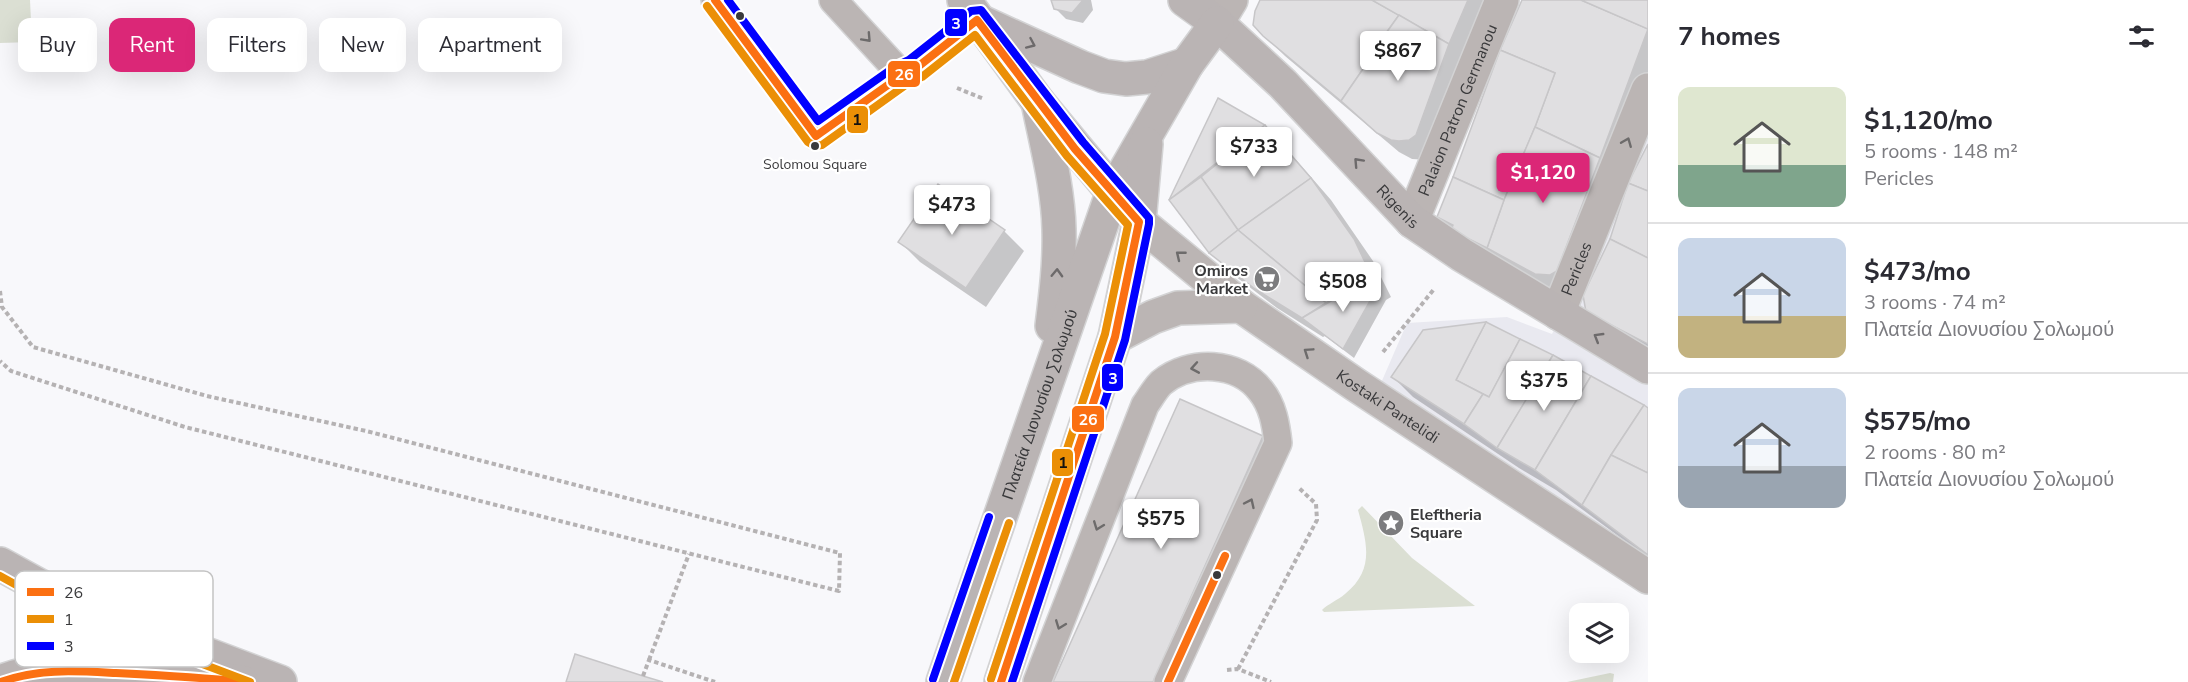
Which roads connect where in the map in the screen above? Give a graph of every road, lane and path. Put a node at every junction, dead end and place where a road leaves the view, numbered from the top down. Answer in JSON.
{"nodes":[{"id":1,"x":715,"y":0,"type":"edge"},
{"id":2,"x":833,"y":0,"type":"edge"},
{"id":3,"x":1185,"y":0,"type":"edge"},
{"id":4,"x":1502,"y":0,"type":"edge"},
{"id":5,"x":971,"y":10,"type":"edge"},
{"id":6,"x":1224,"y":11,"type":"edge"},
{"id":7,"x":1186,"y":64,"type":"junction"},
{"id":8,"x":902,"y":75,"type":"junction"},
{"id":9,"x":1647,"y":97,"type":"edge"},
{"id":10,"x":1038,"y":102,"type":"junction"},
{"id":11,"x":1147,"y":133,"type":"junction"},
{"id":12,"x":1112,"y":194,"type":"junction"},
{"id":13,"x":1412,"y":221,"type":"junction"},
{"id":14,"x":1139,"y":222,"type":"junction"},
{"id":15,"x":1462,"y":255,"type":"junction"},
{"id":16,"x":0,"y":291,"type":"edge"},
{"id":17,"x":1241,"y":306,"type":"junction"},
{"id":18,"x":1558,"y":313,"type":"junction"},
{"id":19,"x":1115,"y":337,"type":"junction"},
{"id":20,"x":0,"y":361,"type":"edge"},
{"id":21,"x":1648,"y":367,"type":"edge"},
{"id":22,"x":1356,"y":385,"type":"junction"},
{"id":23,"x":1043,"y":393,"type":"junction"},
{"id":24,"x":1297,"y":486,"type":"dead end"},
{"id":25,"x":689,"y":554,"type":"junction"},
{"id":26,"x":0,"y":564,"type":"edge"},
{"id":27,"x":15,"y":572,"type":"edge"},
{"id":28,"x":1648,"y":577,"type":"edge"},
{"id":29,"x":213,"y":657,"type":"edge"},
{"id":30,"x":648,"y":660,"type":"junction"},
{"id":31,"x":1238,"y":669,"type":"junction"},
{"id":32,"x":1227,"y":670,"type":"dead end"},
{"id":33,"x":643,"y":676,"type":"dead end"},
{"id":34,"x":1,"y":682,"type":"edge"},
{"id":35,"x":242,"y":682,"type":"edge"},
{"id":36,"x":280,"y":682,"type":"edge"},
{"id":37,"x":715,"y":682,"type":"edge"},
{"id":38,"x":943,"y":682,"type":"edge"},
{"id":39,"x":1001,"y":682,"type":"edge"},
{"id":40,"x":1037,"y":682,"type":"edge"},
{"id":41,"x":1168,"y":682,"type":"edge"},
{"id":42,"x":1270,"y":682,"type":"edge"}],
"edges":[{"from":1,"to":8,"type":"lane"},
{"from":2,"to":8,"type":"lane","one_way":true},
{"from":3,"to":6,"type":"street","name":"Rigenis"},
{"from":4,"to":13,"type":"street","name":"Palaion Patron Germanou"},
{"from":5,"to":7,"type":"street","one_way":true},
{"from":5,"to":8,"type":"lane"},
{"from":5,"to":10,"type":"street"},
{"from":6,"to":7,"type":"street","name":"Πλατεία Διονυσίου Σολωμού"},
{"from":13,"to":6,"type":"street","name":"Rigenis","one_way":true},
{"from":7,"to":11,"type":"street","name":"Πλατεία Διονυσίου Σολωμού"},
{"from":18,"to":9,"type":"street","name":"Pericles","one_way":true},
{"from":10,"to":12,"type":"street"},
{"from":23,"to":10,"type":"street","one_way":true},
{"from":11,"to":12,"type":"street","name":"Πλατεία Διονυσίου Σολωμού"},
{"from":11,"to":14,"type":"street"},
{"from":12,"to":14,"type":"street"},
{"from":12,"to":23,"type":"street","name":"Πλατεία Διονυσίου Σολωμού"},
{"from":13,"to":15,"type":"street","name":"Rigenis"},
{"from":17,"to":14,"type":"street","name":"Kostaki Pantelidi","one_way":true},
{"from":14,"to":19,"type":"street"},
{"from":15,"to":18,"type":"street","name":"Rigenis"},
{"from":15,"to":22,"type":"path"},
{"from":16,"to":25,"type":"path"},
{"from":17,"to":19,"type":"street"},
{"from":22,"to":17,"type":"street","name":"Kostaki Pantelidi","one_way":true},
{"from":21,"to":18,"type":"street","name":"Rigenis","one_way":true},
{"from":19,"to":39,"type":"street"},
{"from":20,"to":25,"type":"path"},
{"from":22,"to":28,"type":"street","name":"Kostaki Pantelidi"},
{"from":23,"to":38,"type":"street","name":"Πλατεία Διονυσίου Σολωμού"},
{"from":24,"to":31,"type":"path"},
{"from":25,"to":30,"type":"path"},
{"from":26,"to":27,"type":"street"},
{"from":29,"to":36,"type":"street"},
{"from":30,"to":33,"type":"path"},
{"from":30,"to":37,"type":"path"},
{"from":31,"to":32,"type":"path"},
{"from":31,"to":42,"type":"path"},
{"from":34,"to":35,"type":"street"},
{"from":41,"to":40,"type":"lane","one_way":true}]}
